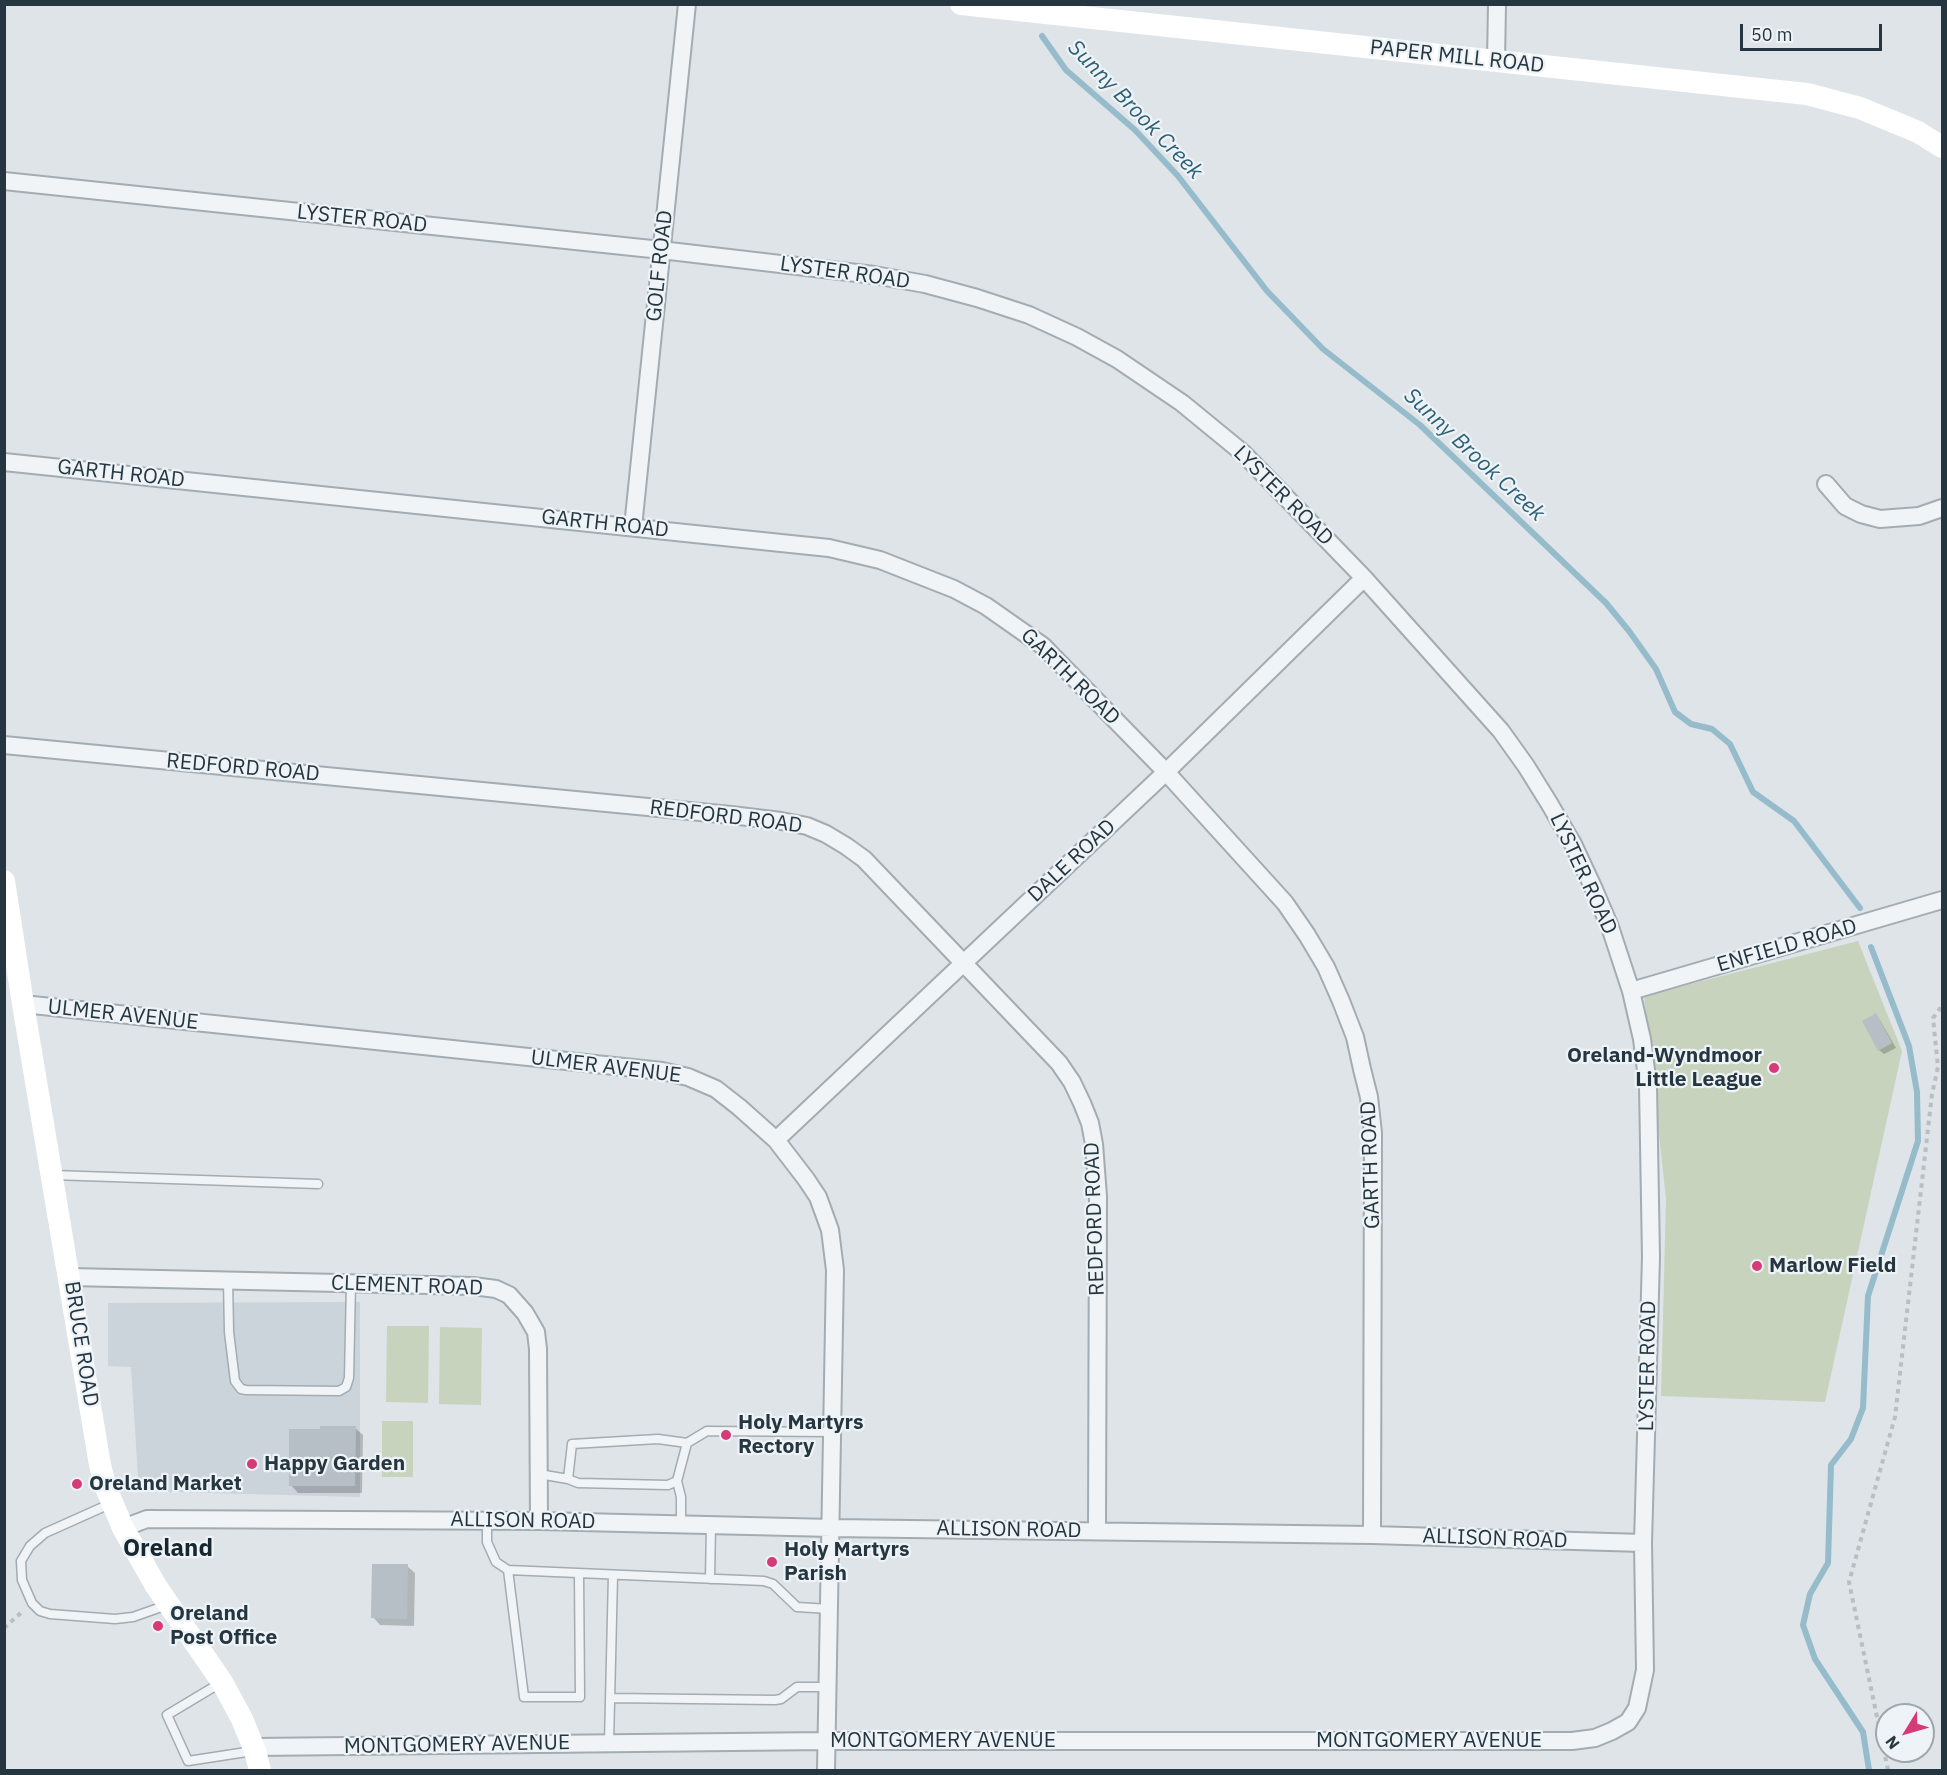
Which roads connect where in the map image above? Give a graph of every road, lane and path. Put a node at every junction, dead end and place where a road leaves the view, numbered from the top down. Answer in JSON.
{"nodes":[{"id":1,"x":687,"y":4,"type":"edge"},
{"id":2,"x":961,"y":4,"type":"edge"},
{"id":3,"x":1497,"y":4,"type":"edge"},
{"id":4,"x":1496,"y":62,"type":"junction"},
{"id":5,"x":1942,"y":147,"type":"edge"},
{"id":6,"x":4,"y":182,"type":"edge"},
{"id":7,"x":661,"y":250,"type":"junction"},
{"id":8,"x":4,"y":462,"type":"edge"},
{"id":9,"x":1826,"y":484,"type":"dead end"},
{"id":10,"x":1942,"y":508,"type":"edge"},
{"id":11,"x":633,"y":527,"type":"junction"},
{"id":12,"x":1364,"y":578,"type":"junction"},
{"id":13,"x":4,"y":745,"type":"edge"},
{"id":14,"x":1166,"y":772,"type":"junction"},
{"id":15,"x":4,"y":880,"type":"edge"},
{"id":16,"x":1942,"y":900,"type":"edge"},
{"id":17,"x":963,"y":964,"type":"junction"},
{"id":18,"x":1631,"y":991,"type":"junction"},
{"id":19,"x":23,"y":1004,"type":"junction"},
{"id":20,"x":1942,"y":1006,"type":"edge"},
{"id":21,"x":776,"y":1140,"type":"junction"},
{"id":22,"x":52,"y":1175,"type":"junction"},
{"id":23,"x":318,"y":1184,"type":"dead end"},
{"id":24,"x":70,"y":1277,"type":"junction"},
{"id":25,"x":228,"y":1280,"type":"junction"},
{"id":26,"x":351,"y":1283,"type":"junction"},
{"id":27,"x":833,"y":1432,"type":"junction"},
{"id":28,"x":687,"y":1443,"type":"junction"},
{"id":29,"x":539,"y":1474,"type":"junction"},
{"id":30,"x":568,"y":1479,"type":"junction"},
{"id":31,"x":673,"y":1483,"type":"junction"},
{"id":32,"x":112,"y":1503,"type":"junction"},
{"id":33,"x":487,"y":1520,"type":"junction"},
{"id":34,"x":539,"y":1521,"type":"junction"},
{"id":35,"x":681,"y":1524,"type":"junction"},
{"id":36,"x":711,"y":1525,"type":"junction"},
{"id":37,"x":123,"y":1528,"type":"junction"},
{"id":38,"x":832,"y":1528,"type":"junction"},
{"id":39,"x":1097,"y":1530,"type":"junction"},
{"id":40,"x":1372,"y":1535,"type":"junction"},
{"id":41,"x":1643,"y":1543,"type":"junction"},
{"id":42,"x":508,"y":1570,"type":"junction"},
{"id":43,"x":579,"y":1574,"type":"junction"},
{"id":44,"x":613,"y":1575,"type":"junction"},
{"id":45,"x":710,"y":1579,"type":"junction"},
{"id":46,"x":32,"y":1603,"type":"junction"},
{"id":47,"x":168,"y":1604,"type":"junction"},
{"id":48,"x":830,"y":1609,"type":"junction"},
{"id":49,"x":4,"y":1628,"type":"edge"},
{"id":50,"x":222,"y":1682,"type":"junction"},
{"id":51,"x":828,"y":1687,"type":"junction"},
{"id":52,"x":610,"y":1698,"type":"junction"},
{"id":53,"x":1628,"y":1722,"type":"joint"},
{"id":54,"x":827,"y":1741,"type":"junction"},
{"id":55,"x":609,"y":1743,"type":"junction"},
{"id":56,"x":256,"y":1756,"type":"edge"},
{"id":57,"x":826,"y":1770,"type":"edge"},
{"id":58,"x":1888,"y":1770,"type":"edge"}],
"edges":[{"from":1,"to":7,"type":"street","name":"GOLF ROAD"},
{"from":2,"to":4,"type":"street","name":"PAPER MILL ROAD"},
{"from":3,"to":4,"type":"street"},
{"from":4,"to":5,"type":"street","name":"PAPER MILL ROAD"},
{"from":6,"to":7,"type":"street","name":"LYSTER ROAD"},
{"from":7,"to":11,"type":"street","name":"GOLF ROAD"},
{"from":7,"to":12,"type":"street","name":"LYSTER ROAD"},
{"from":8,"to":11,"type":"street","name":"GARTH ROAD"},
{"from":9,"to":10,"type":"street"},
{"from":11,"to":14,"type":"street","name":"GARTH ROAD"},
{"from":12,"to":14,"type":"street","name":"DALE ROAD"},
{"from":12,"to":18,"type":"street","name":"LYSTER ROAD"},
{"from":13,"to":17,"type":"street","name":"REDFORD ROAD"},
{"from":14,"to":17,"type":"street","name":"DALE ROAD"},
{"from":14,"to":40,"type":"street","name":"GARTH ROAD"},
{"from":15,"to":19,"type":"street","name":"BRUCE ROAD"},
{"from":16,"to":18,"type":"street","name":"ENFIELD ROAD"},
{"from":17,"to":21,"type":"street","name":"DALE ROAD"},
{"from":17,"to":39,"type":"street","name":"REDFORD ROAD"},
{"from":18,"to":41,"type":"street","name":"LYSTER ROAD"},
{"from":19,"to":21,"type":"street","name":"ULMER AVENUE"},
{"from":19,"to":22,"type":"street","name":"BRUCE ROAD"},
{"from":20,"to":58,"type":"path"},
{"from":21,"to":27,"type":"street","name":"ULMER AVENUE"},
{"from":22,"to":23,"type":"lane"},
{"from":22,"to":24,"type":"street","name":"BRUCE ROAD"},
{"from":24,"to":25,"type":"street","name":"CLEMENT ROAD"},
{"from":24,"to":32,"type":"street","name":"BRUCE ROAD"},
{"from":25,"to":26,"type":"street","name":"CLEMENT ROAD"},
{"from":25,"to":26,"type":"lane"},
{"from":26,"to":29,"type":"street","name":"CLEMENT ROAD"},
{"from":27,"to":28,"type":"lane"},
{"from":27,"to":38,"type":"street","name":"ULMER AVENUE"},
{"from":28,"to":30,"type":"lane"},
{"from":28,"to":31,"type":"lane"},
{"from":29,"to":30,"type":"lane"},
{"from":29,"to":34,"type":"street","name":"CLEMENT ROAD"},
{"from":30,"to":31,"type":"lane"},
{"from":31,"to":35,"type":"lane"},
{"from":32,"to":37,"type":"street","name":"BRUCE ROAD"},
{"from":32,"to":46,"type":"lane"},
{"from":33,"to":34,"type":"street","name":"ALLISON ROAD"},
{"from":33,"to":37,"type":"street","name":"ALLISON ROAD"},
{"from":33,"to":42,"type":"lane"},
{"from":34,"to":35,"type":"street","name":"ALLISON ROAD"},
{"from":35,"to":36,"type":"street","name":"ALLISON ROAD"},
{"from":36,"to":38,"type":"street","name":"ALLISON ROAD"},
{"from":36,"to":45,"type":"lane"},
{"from":37,"to":47,"type":"street","name":"BRUCE ROAD"},
{"from":38,"to":39,"type":"street","name":"ALLISON ROAD"},
{"from":38,"to":48,"type":"street","name":"ULMER AVENUE"},
{"from":39,"to":40,"type":"street","name":"ALLISON ROAD"},
{"from":40,"to":41,"type":"street","name":"ALLISON ROAD"},
{"from":41,"to":53,"type":"street","name":"LYSTER ROAD"},
{"from":42,"to":43,"type":"lane"},
{"from":42,"to":43,"type":"lane"},
{"from":43,"to":44,"type":"lane"},
{"from":44,"to":45,"type":"lane"},
{"from":44,"to":52,"type":"lane"},
{"from":45,"to":48,"type":"lane"},
{"from":46,"to":47,"type":"lane"},
{"from":46,"to":49,"type":"path"},
{"from":47,"to":50,"type":"street","name":"BRUCE ROAD"},
{"from":48,"to":51,"type":"street","name":"ULMER AVENUE"},
{"from":50,"to":56,"type":"street","name":"BRUCE ROAD"},
{"from":50,"to":56,"type":"lane"},
{"from":51,"to":52,"type":"lane"},
{"from":51,"to":54,"type":"street","name":"ULMER AVENUE"},
{"from":52,"to":55,"type":"lane"},
{"from":53,"to":54,"type":"street","name":"MONTGOMERY AVENUE"},
{"from":54,"to":55,"type":"street","name":"MONTGOMERY AVENUE"},
{"from":54,"to":57,"type":"street","name":"ULMER AVENUE"},
{"from":55,"to":56,"type":"street","name":"MONTGOMERY AVENUE"}]}
